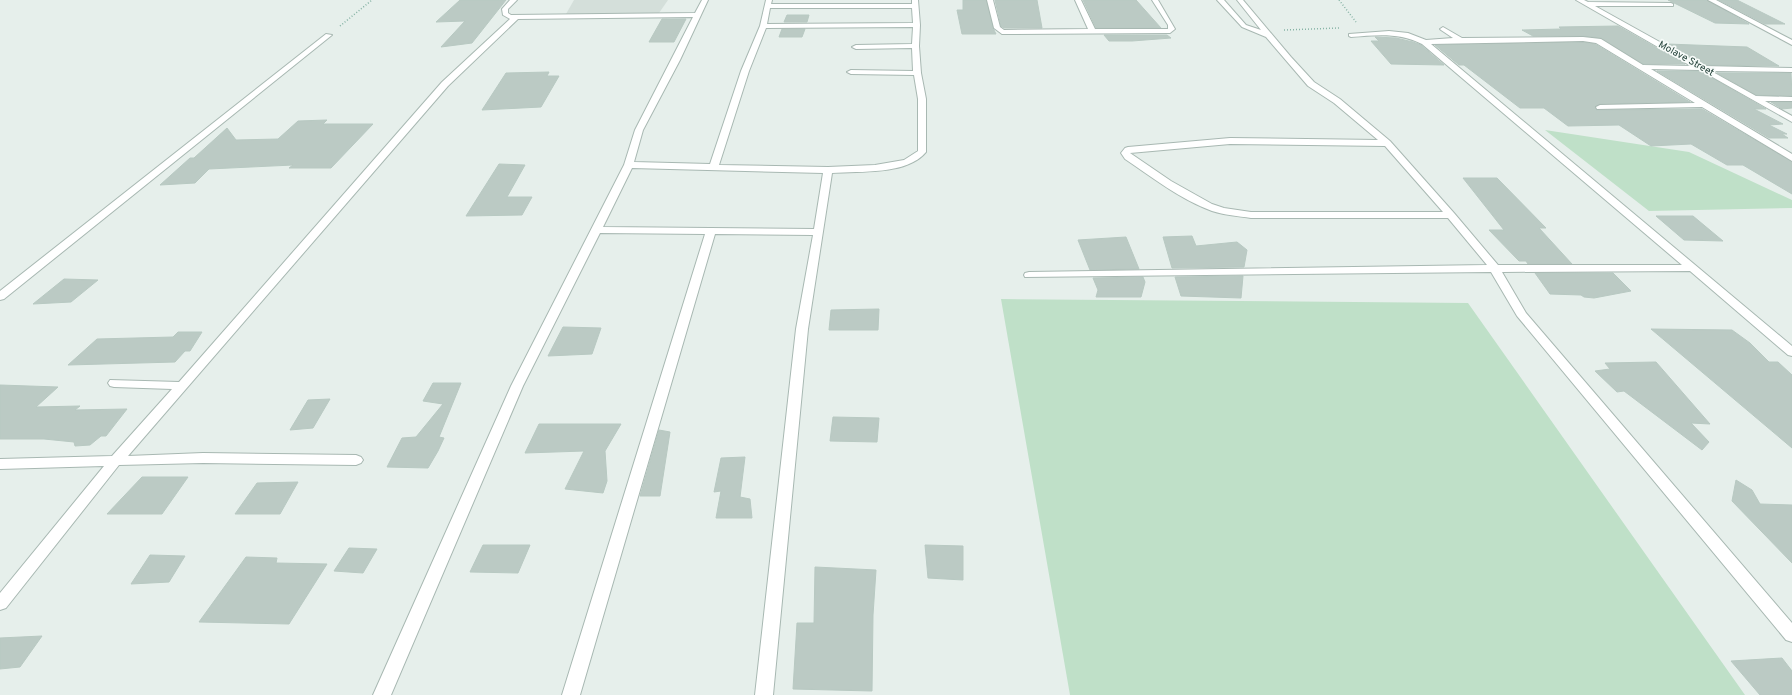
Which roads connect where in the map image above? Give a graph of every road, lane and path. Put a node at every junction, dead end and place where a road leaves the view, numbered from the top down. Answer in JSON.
{"nodes":[{"id":1,"x":372,"y":0,"type":"edge"},
{"id":2,"x":514,"y":0,"type":"edge"},
{"id":3,"x":705,"y":0,"type":"edge"},
{"id":4,"x":990,"y":0,"type":"edge"},
{"id":5,"x":1078,"y":0,"type":"edge"},
{"id":6,"x":1155,"y":0,"type":"edge"},
{"id":7,"x":1220,"y":0,"type":"edge"},
{"id":8,"x":1240,"y":0,"type":"edge"},
{"id":9,"x":1339,"y":0,"type":"edge"},
{"id":10,"x":1579,"y":0,"type":"edge"},
{"id":11,"x":1711,"y":0,"type":"edge"},
{"id":12,"x":768,"y":3,"type":"edge"},
{"id":13,"x":915,"y":3,"type":"edge"},
{"id":14,"x":1587,"y":4,"type":"junction"},
{"id":15,"x":1671,"y":5,"type":"dead end"},
{"id":16,"x":698,"y":15,"type":"junction"},
{"id":17,"x":516,"y":17,"type":"junction"},
{"id":18,"x":1357,"y":22,"type":"dead end"},
{"id":19,"x":917,"y":25,"type":"junction"},
{"id":20,"x":763,"y":26,"type":"junction"},
{"id":21,"x":1344,"y":28,"type":"dead end"},
{"id":22,"x":1443,"y":29,"type":"dead end"},
{"id":23,"x":1251,"y":30,"type":"junction"},
{"id":24,"x":1266,"y":31,"type":"junction"},
{"id":25,"x":1093,"y":32,"type":"junction"},
{"id":26,"x":328,"y":35,"type":"joint"},
{"id":27,"x":1351,"y":35,"type":"dead end"},
{"id":28,"x":1460,"y":40,"type":"junction"},
{"id":29,"x":1425,"y":42,"type":"junction"},
{"id":30,"x":1792,"y":43,"type":"edge"},
{"id":31,"x":915,"y":46,"type":"junction"},
{"id":32,"x":856,"y":47,"type":"dead end"},
{"id":33,"x":1640,"y":68,"type":"junction"},
{"id":34,"x":1700,"y":68,"type":"junction"},
{"id":35,"x":1792,"y":70,"type":"edge"},
{"id":36,"x":850,"y":72,"type":"dead end"},
{"id":37,"x":917,"y":73,"type":"junction"},
{"id":38,"x":1755,"y":98,"type":"junction"},
{"id":39,"x":1792,"y":99,"type":"edge"},
{"id":40,"x":1702,"y":105,"type":"junction"},
{"id":41,"x":1600,"y":107,"type":"dead end"},
{"id":42,"x":1792,"y":119,"type":"edge"},
{"id":43,"x":1387,"y":143,"type":"junction"},
{"id":44,"x":1792,"y":158,"type":"edge"},
{"id":45,"x":629,"y":165,"type":"junction"},
{"id":46,"x":714,"y":167,"type":"junction"},
{"id":47,"x":828,"y":170,"type":"junction"},
{"id":48,"x":1451,"y":215,"type":"junction"},
{"id":49,"x":597,"y":230,"type":"junction"},
{"id":50,"x":711,"y":231,"type":"junction"},
{"id":51,"x":817,"y":232,"type":"junction"},
{"id":52,"x":1692,"y":268,"type":"junction"},
{"id":53,"x":1495,"y":269,"type":"junction"},
{"id":54,"x":1029,"y":275,"type":"dead end"},
{"id":55,"x":0,"y":297,"type":"edge"},
{"id":56,"x":1792,"y":352,"type":"edge"},
{"id":57,"x":114,"y":383,"type":"dead end"},
{"id":58,"x":182,"y":386,"type":"junction"},
{"id":59,"x":116,"y":460,"type":"junction"},
{"id":60,"x":356,"y":460,"type":"dead end"},
{"id":61,"x":0,"y":464,"type":"edge"},
{"id":62,"x":0,"y":604,"type":"edge"},
{"id":63,"x":1785,"y":618,"type":"edge"},
{"id":64,"x":1792,"y":635,"type":"edge"},
{"id":65,"x":382,"y":695,"type":"edge"},
{"id":66,"x":571,"y":695,"type":"edge"},
{"id":67,"x":764,"y":695,"type":"edge"}],
"edges":[{"from":1,"to":26,"type":"path"},
{"from":2,"to":17,"type":"street"},
{"from":3,"to":16,"type":"street"},
{"from":4,"to":25,"type":"street"},
{"from":5,"to":25,"type":"street"},
{"from":6,"to":25,"type":"street"},
{"from":7,"to":23,"type":"street"},
{"from":8,"to":24,"type":"street"},
{"from":9,"to":18,"type":"path"},
{"from":10,"to":14,"type":"street","name":"Molave Street"},
{"from":11,"to":30,"type":"street"},
{"from":12,"to":13,"type":"street"},
{"from":12,"to":20,"type":"street"},
{"from":13,"to":19,"type":"street"},
{"from":14,"to":15,"type":"street"},
{"from":14,"to":34,"type":"street","name":"Molave Street"},
{"from":16,"to":17,"type":"street"},
{"from":16,"to":45,"type":"street"},
{"from":17,"to":58,"type":"street"},
{"from":19,"to":20,"type":"street"},
{"from":19,"to":31,"type":"street"},
{"from":20,"to":46,"type":"street"},
{"from":21,"to":24,"type":"path"},
{"from":22,"to":28,"type":"street"},
{"from":23,"to":24,"type":"street"},
{"from":23,"to":24,"type":"street"},
{"from":24,"to":43,"type":"street"},
{"from":26,"to":55,"type":"street"},
{"from":27,"to":29,"type":"street"},
{"from":28,"to":29,"type":"street"},
{"from":28,"to":33,"type":"street"},
{"from":29,"to":52,"type":"street"},
{"from":31,"to":32,"type":"street"},
{"from":31,"to":37,"type":"street"},
{"from":33,"to":34,"type":"street"},
{"from":33,"to":40,"type":"street"},
{"from":34,"to":35,"type":"street"},
{"from":34,"to":38,"type":"street","name":"Molave Street"},
{"from":36,"to":37,"type":"street"},
{"from":37,"to":47,"type":"street"},
{"from":38,"to":39,"type":"street"},
{"from":38,"to":42,"type":"street","name":"Molave Street"},
{"from":40,"to":41,"type":"street"},
{"from":40,"to":44,"type":"street"},
{"from":43,"to":48,"type":"street"},
{"from":43,"to":48,"type":"street"},
{"from":45,"to":46,"type":"street"},
{"from":45,"to":49,"type":"street"},
{"from":46,"to":47,"type":"street"},
{"from":47,"to":51,"type":"street"},
{"from":48,"to":53,"type":"street"},
{"from":49,"to":50,"type":"street"},
{"from":49,"to":65,"type":"street"},
{"from":50,"to":51,"type":"street"},
{"from":50,"to":66,"type":"street"},
{"from":51,"to":67,"type":"street"},
{"from":52,"to":53,"type":"street"},
{"from":52,"to":56,"type":"street"},
{"from":53,"to":54,"type":"street"},
{"from":53,"to":63,"type":"street"},
{"from":57,"to":58,"type":"street"},
{"from":58,"to":59,"type":"street"},
{"from":59,"to":60,"type":"street"},
{"from":59,"to":61,"type":"street"},
{"from":59,"to":62,"type":"street"},
{"from":63,"to":64,"type":"street"}]}
